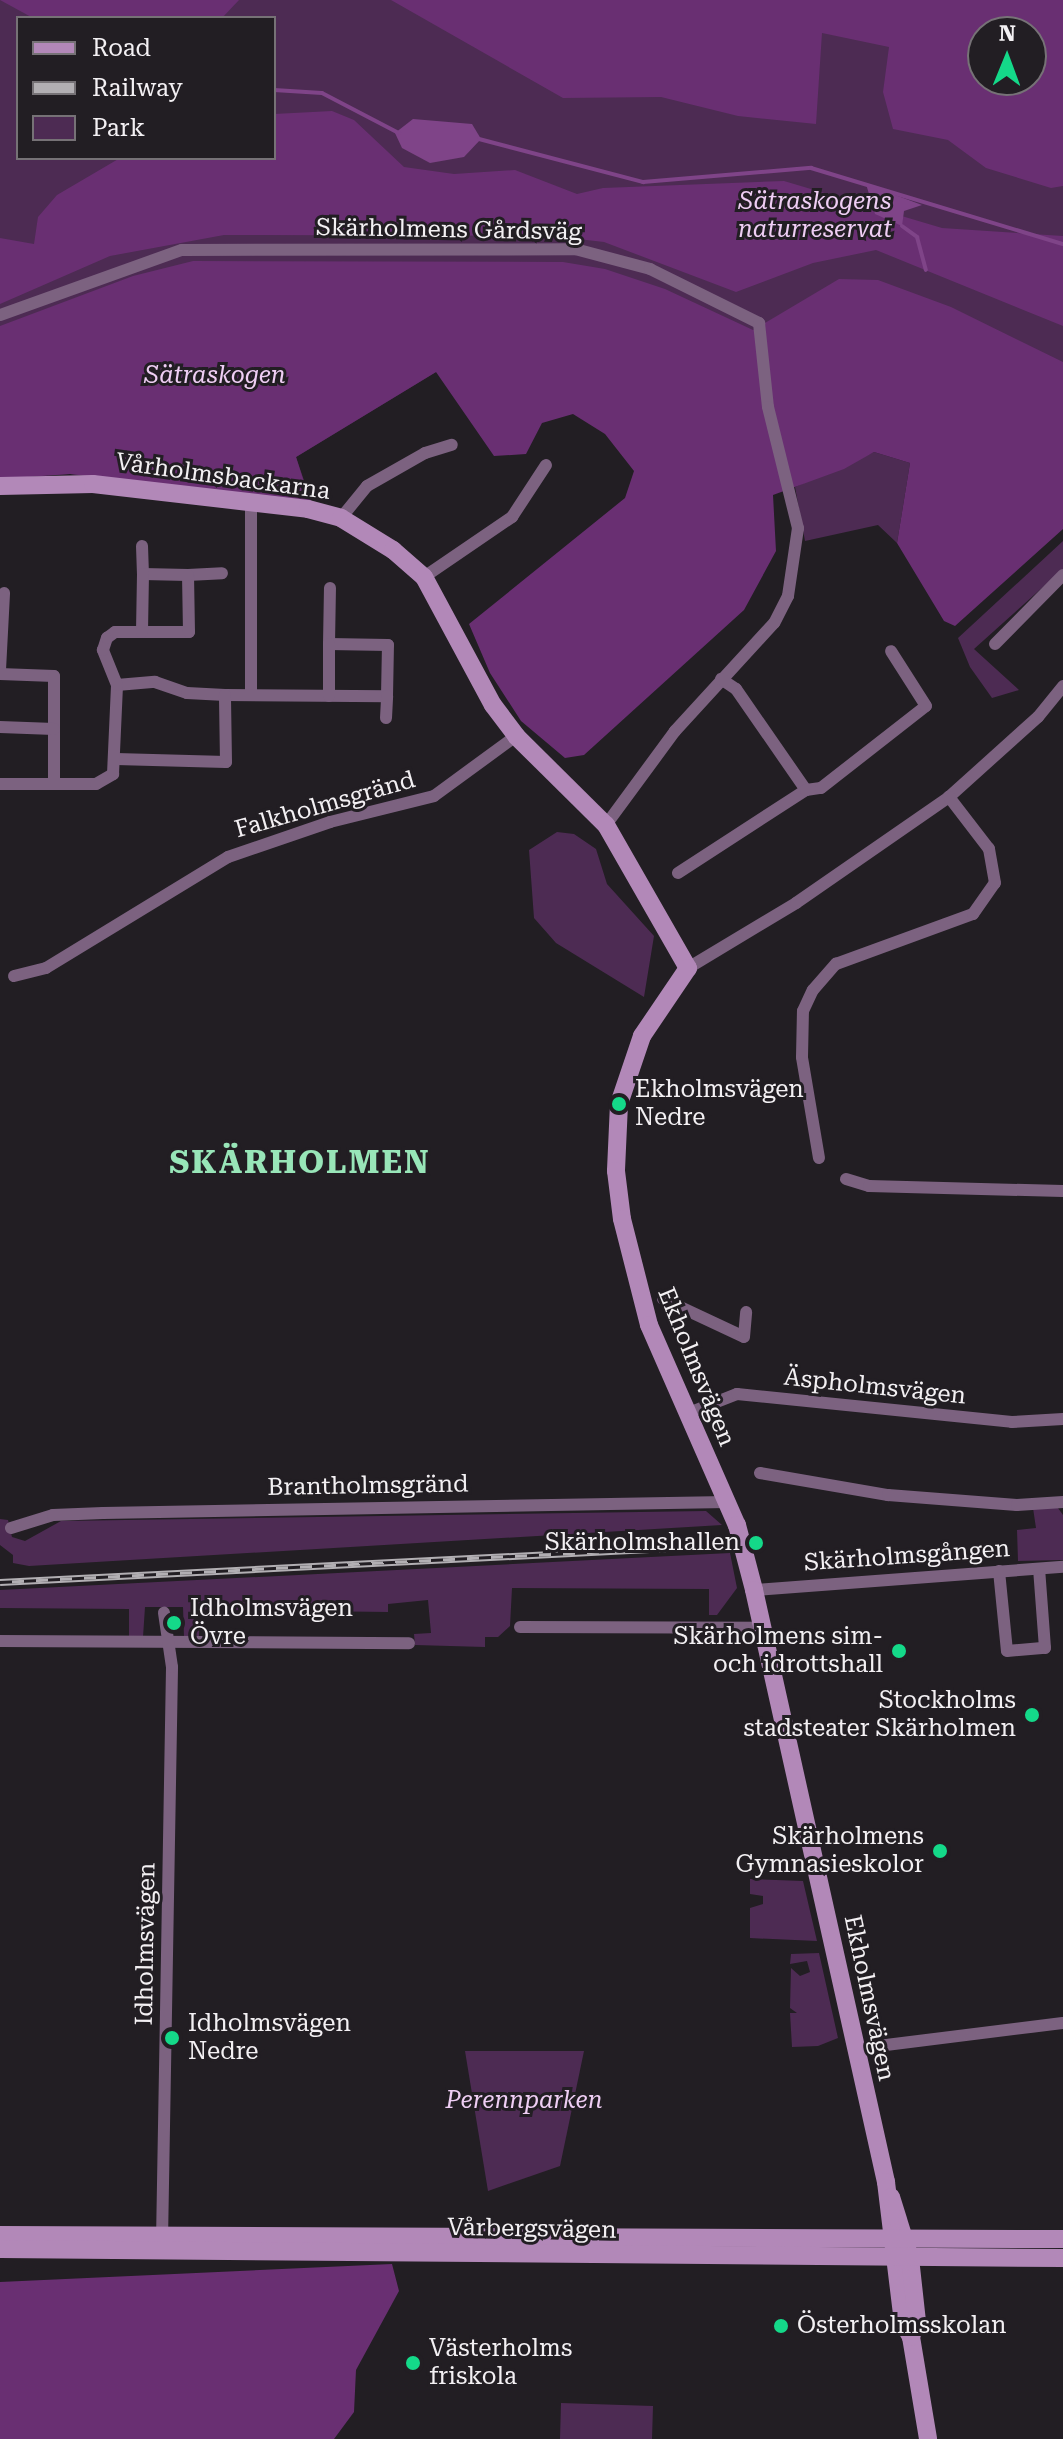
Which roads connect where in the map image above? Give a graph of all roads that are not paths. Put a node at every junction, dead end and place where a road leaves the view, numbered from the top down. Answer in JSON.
{"nodes":[{"id":1,"x":0,"y":315,"type":"edge"},
{"id":2,"x":452,"y":445,"type":"dead end"},
{"id":3,"x":546,"y":465,"type":"dead end"},
{"id":4,"x":0,"y":486,"type":"edge"},
{"id":5,"x":251,"y":501,"type":"junction"},
{"id":6,"x":341,"y":518,"type":"junction"},
{"id":7,"x":142,"y":546,"type":"dead end"},
{"id":8,"x":222,"y":573,"type":"dead end"},
{"id":9,"x":143,"y":574,"type":"junction"},
{"id":10,"x":188,"y":575,"type":"junction"},
{"id":11,"x":1063,"y":575,"type":"edge"},
{"id":12,"x":424,"y":577,"type":"junction"},
{"id":13,"x":330,"y":588,"type":"dead end"},
{"id":14,"x":4,"y":593,"type":"dead end"},
{"id":15,"x":1,"y":627,"type":"edge"},
{"id":16,"x":142,"y":632,"type":"junction"},
{"id":17,"x":329,"y":644,"type":"junction"},
{"id":18,"x":995,"y":644,"type":"dead end"},
{"id":19,"x":891,"y":651,"type":"dead end"},
{"id":20,"x":0,"y":672,"type":"edge"},
{"id":21,"x":721,"y":679,"type":"junction"},
{"id":22,"x":117,"y":685,"type":"junction"},
{"id":23,"x":1063,"y":686,"type":"edge"},
{"id":24,"x":225,"y":695,"type":"junction"},
{"id":25,"x":251,"y":695,"type":"junction"},
{"id":26,"x":329,"y":696,"type":"junction"},
{"id":27,"x":387,"y":696,"type":"junction"},
{"id":28,"x":386,"y":718,"type":"dead end"},
{"id":29,"x":0,"y":727,"type":"edge"},
{"id":30,"x":54,"y":729,"type":"junction"},
{"id":31,"x":516,"y":736,"type":"junction"},
{"id":32,"x":116,"y":759,"type":"junction"},
{"id":33,"x":54,"y":783,"type":"junction"},
{"id":34,"x":0,"y":784,"type":"edge"},
{"id":35,"x":806,"y":790,"type":"junction"},
{"id":36,"x":949,"y":797,"type":"junction"},
{"id":37,"x":606,"y":825,"type":"junction"},
{"id":38,"x":678,"y":873,"type":"dead end"},
{"id":39,"x":688,"y":968,"type":"junction"},
{"id":40,"x":14,"y":976,"type":"dead end"},
{"id":41,"x":819,"y":1158,"type":"dead end"},
{"id":42,"x":846,"y":1179,"type":"dead end"},
{"id":43,"x":1063,"y":1191,"type":"edge"},
{"id":44,"x":663,"y":1299,"type":"dead end"},
{"id":45,"x":746,"y":1312,"type":"dead end"},
{"id":46,"x":686,"y":1414,"type":"junction"},
{"id":47,"x":1063,"y":1419,"type":"edge"},
{"id":48,"x":760,"y":1473,"type":"dead end"},
{"id":49,"x":727,"y":1502,"type":"junction"},
{"id":50,"x":1063,"y":1502,"type":"edge"},
{"id":51,"x":11,"y":1528,"type":"dead end"},
{"id":52,"x":1063,"y":1567,"type":"edge"},
{"id":53,"x":1039,"y":1569,"type":"junction"},
{"id":54,"x":999,"y":1571,"type":"junction"},
{"id":55,"x":754,"y":1590,"type":"junction"},
{"id":56,"x":164,"y":1613,"type":"dead end"},
{"id":57,"x":520,"y":1627,"type":"dead end"},
{"id":58,"x":763,"y":1628,"type":"junction"},
{"id":59,"x":0,"y":1641,"type":"edge"},
{"id":60,"x":165,"y":1642,"type":"junction"},
{"id":61,"x":409,"y":1643,"type":"dead end"},
{"id":62,"x":1063,"y":2023,"type":"edge"},
{"id":63,"x":878,"y":2046,"type":"dead end"},
{"id":64,"x":0,"y":2235,"type":"edge"},
{"id":65,"x":1063,"y":2239,"type":"edge"},
{"id":66,"x":162,"y":2241,"type":"junction"},
{"id":67,"x":0,"y":2249,"type":"edge"},
{"id":68,"x":900,"y":2249,"type":"junction"},
{"id":69,"x":1063,"y":2258,"type":"edge"},
{"id":70,"x":928,"y":2439,"type":"edge"}],
"edges":[{"from":1,"to":21,"type":"street","name":"Skärholmens Gårdsväg"},
{"from":2,"to":6,"type":"street"},
{"from":3,"to":12,"type":"street"},
{"from":4,"to":5,"type":"street","name":"Vårholmsbackarna"},
{"from":5,"to":6,"type":"street","name":"Vårholmsbackarna"},
{"from":5,"to":25,"type":"street"},
{"from":6,"to":12,"type":"street","name":"Vårholmsbackarna"},
{"from":7,"to":9,"type":"street"},
{"from":8,"to":10,"type":"street"},
{"from":9,"to":10,"type":"street"},
{"from":9,"to":16,"type":"street"},
{"from":10,"to":16,"type":"street"},
{"from":11,"to":18,"type":"street"},
{"from":12,"to":31,"type":"street","name":"Vårholmsbackarna"},
{"from":13,"to":17,"type":"street"},
{"from":14,"to":15,"type":"street"},
{"from":15,"to":20,"type":"street"},
{"from":16,"to":22,"type":"street"},
{"from":17,"to":26,"type":"street"},
{"from":17,"to":27,"type":"street"},
{"from":19,"to":35,"type":"street"},
{"from":20,"to":30,"type":"street"},
{"from":21,"to":35,"type":"street"},
{"from":21,"to":37,"type":"street"},
{"from":22,"to":24,"type":"street"},
{"from":22,"to":32,"type":"street"},
{"from":23,"to":36,"type":"street","name":"Ekholmsvägen"},
{"from":24,"to":25,"type":"street"},
{"from":24,"to":32,"type":"street"},
{"from":25,"to":26,"type":"street"},
{"from":26,"to":27,"type":"street"},
{"from":27,"to":28,"type":"street"},
{"from":29,"to":30,"type":"street"},
{"from":30,"to":33,"type":"street"},
{"from":31,"to":37,"type":"street","name":"Vårholmsbackarna"},
{"from":31,"to":40,"type":"street","name":"Falkholmsgränd"},
{"from":32,"to":33,"type":"street"},
{"from":33,"to":34,"type":"street"},
{"from":35,"to":38,"type":"street"},
{"from":36,"to":39,"type":"street","name":"Ekholmsvägen"},
{"from":36,"to":41,"type":"street"},
{"from":37,"to":39,"type":"street","name":"Vårholmsbackarna"},
{"from":39,"to":46,"type":"street","name":"Ekholmsvägen"},
{"from":42,"to":43,"type":"street"},
{"from":44,"to":45,"type":"street"},
{"from":46,"to":47,"type":"street","name":"Äspholmsvägen"},
{"from":46,"to":49,"type":"street","name":"Ekholmsvägen"},
{"from":48,"to":50,"type":"street"},
{"from":49,"to":51,"type":"street","name":"Brantholmsgränd"},
{"from":49,"to":55,"type":"street","name":"Ekholmsvägen"},
{"from":52,"to":53,"type":"street","name":"Skärholmsgången"},
{"from":53,"to":54,"type":"street","name":"Skärholmsgången"},
{"from":53,"to":54,"type":"street"},
{"from":54,"to":55,"type":"street","name":"Skärholmsgången"},
{"from":55,"to":58,"type":"street","name":"Ekholmsvägen"},
{"from":56,"to":60,"type":"street","name":"Idholmsvägen"},
{"from":57,"to":58,"type":"street"},
{"from":58,"to":68,"type":"street","name":"Ekholmsvägen"},
{"from":59,"to":60,"type":"street"},
{"from":60,"to":61,"type":"street"},
{"from":60,"to":66,"type":"street","name":"Idholmsvägen"},
{"from":62,"to":63,"type":"street"},
{"from":64,"to":66,"type":"street","name":"Vårbergsvägen"},
{"from":65,"to":68,"type":"street","name":"Vårbergsvägen"},
{"from":66,"to":67,"type":"street","name":"Vårbergsvägen"},
{"from":66,"to":68,"type":"street","name":"Vårbergsvägen"},
{"from":68,"to":69,"type":"street","name":"Vårbergsvägen"},
{"from":68,"to":70,"type":"street","name":"Ekholmsvägen"}]}
